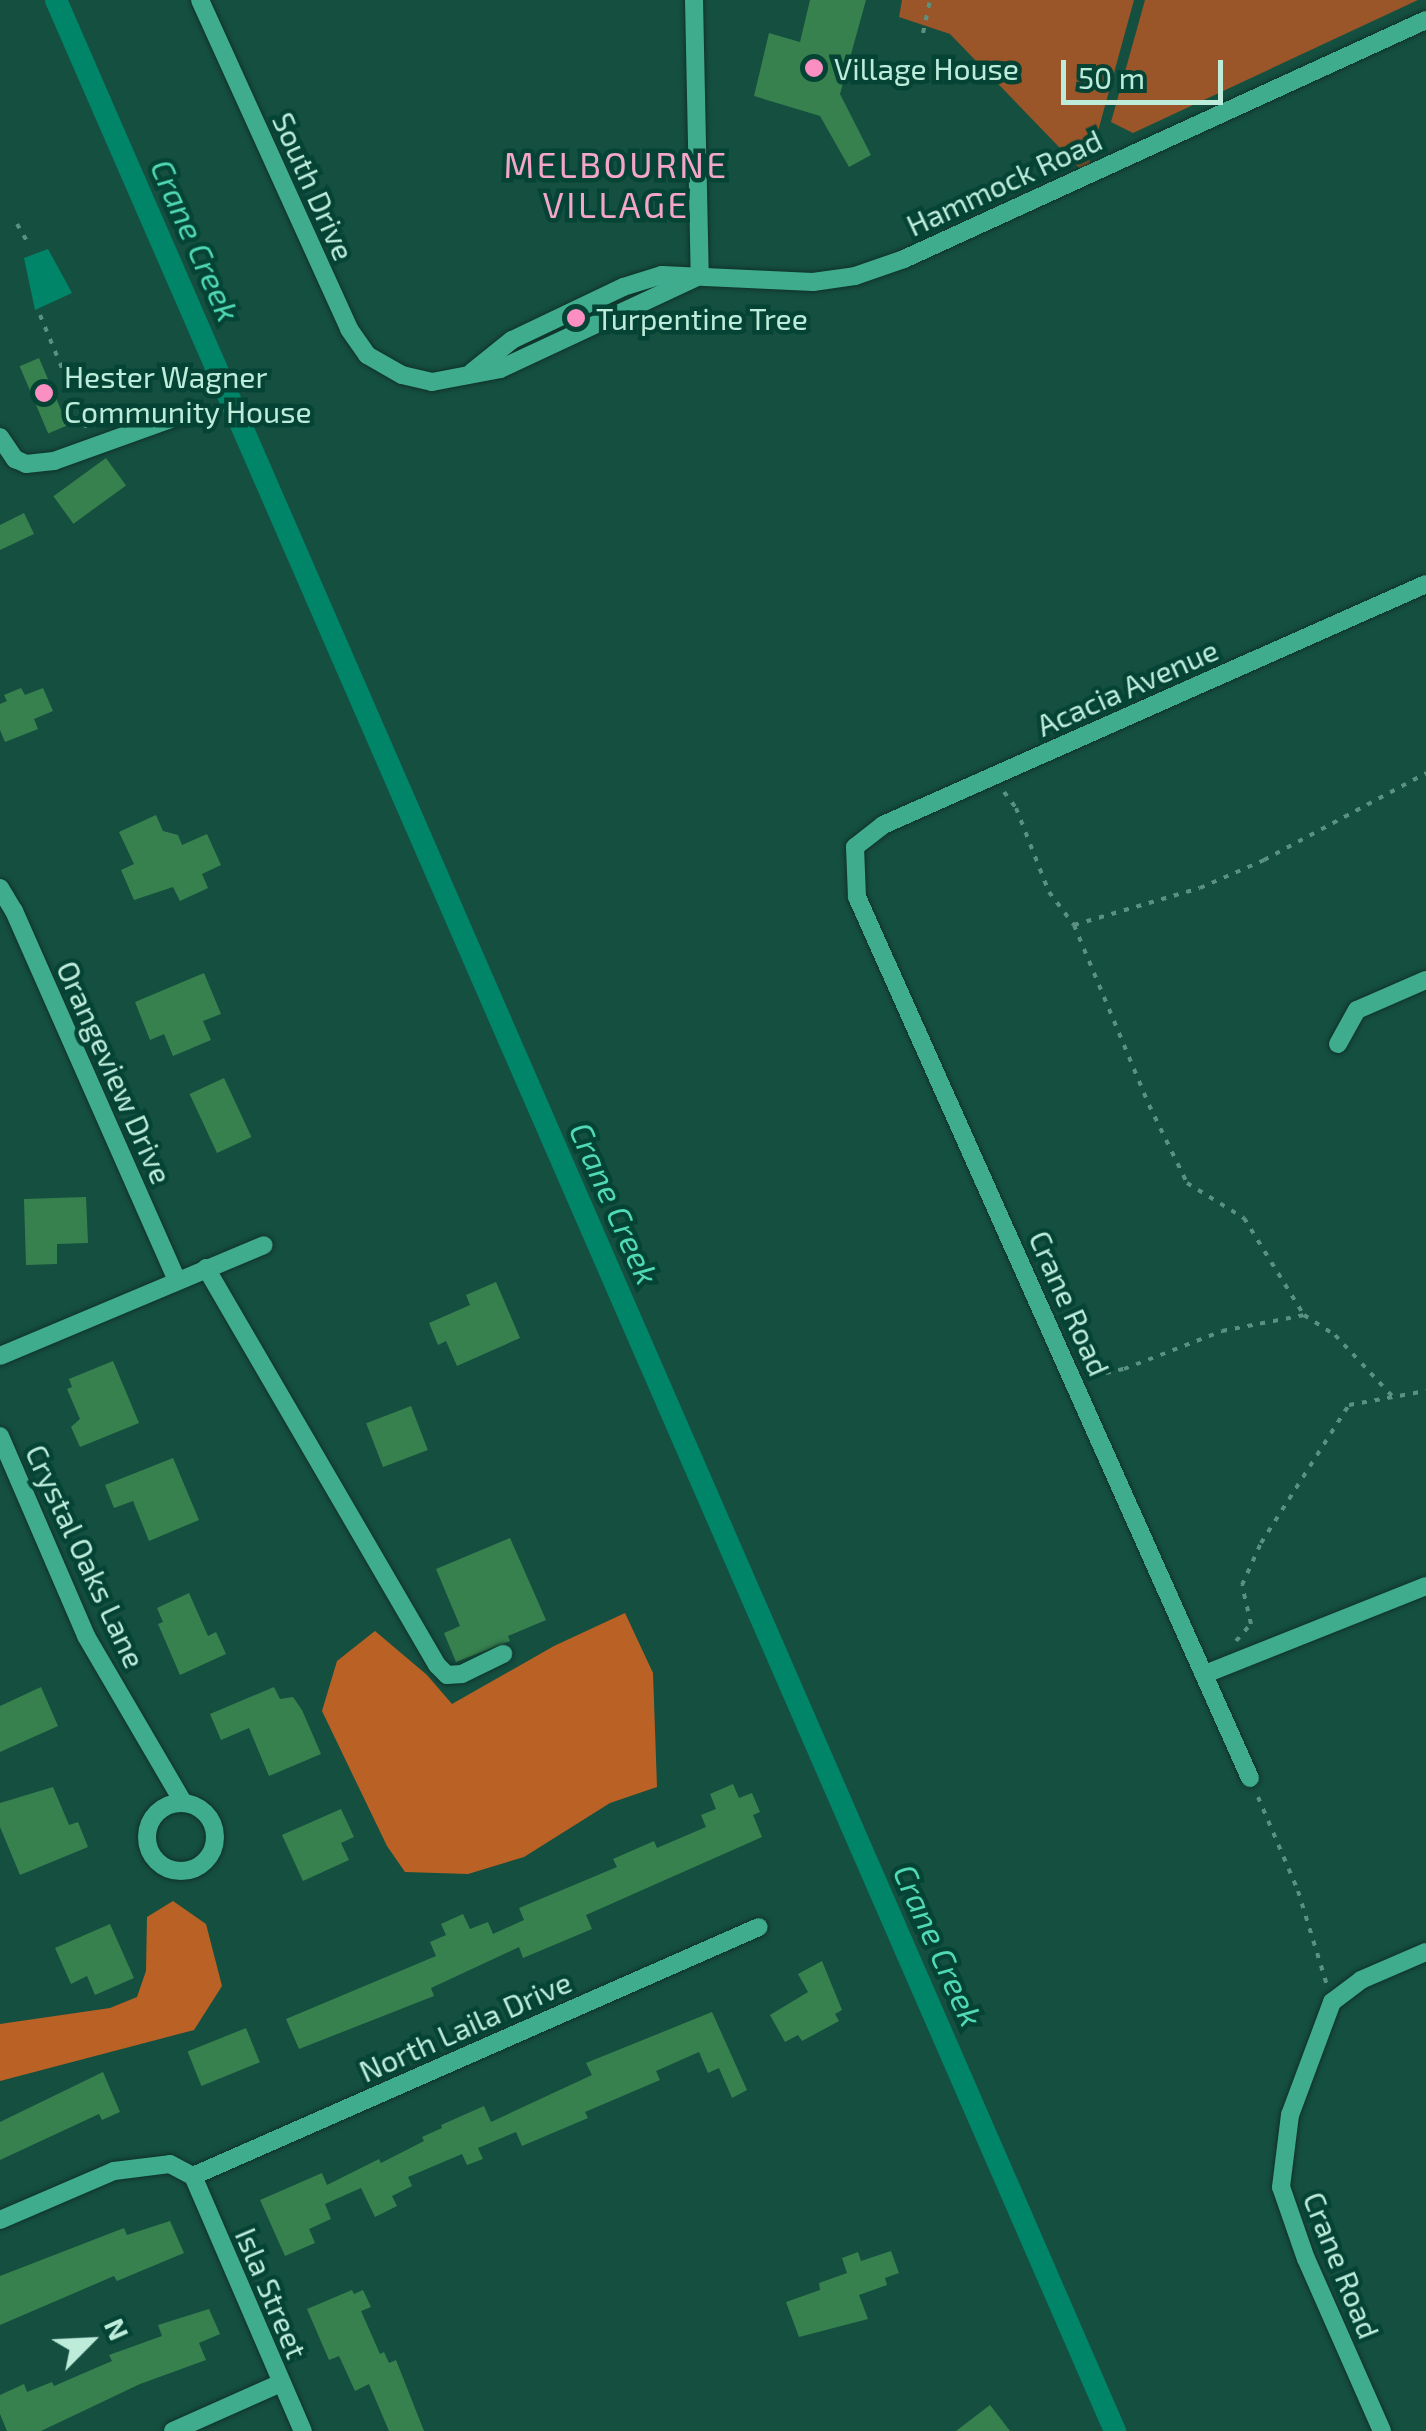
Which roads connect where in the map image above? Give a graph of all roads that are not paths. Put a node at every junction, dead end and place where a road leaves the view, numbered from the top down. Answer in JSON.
{"nodes":[{"id":1,"x":200,"y":0,"type":"edge"},
{"id":2,"x":694,"y":0,"type":"edge"},
{"id":3,"x":1426,"y":20,"type":"edge"},
{"id":4,"x":700,"y":276,"type":"junction"},
{"id":5,"x":402,"y":375,"type":"joint"},
{"id":6,"x":179,"y":416,"type":"dead end"},
{"id":7,"x":0,"y":437,"type":"edge"},
{"id":8,"x":1426,"y":584,"type":"edge"},
{"id":9,"x":855,"y":847,"type":"joint"},
{"id":10,"x":0,"y":888,"type":"edge"},
{"id":11,"x":1426,"y":980,"type":"edge"},
{"id":12,"x":1338,"y":1044,"type":"dead end"},
{"id":13,"x":264,"y":1245,"type":"dead end"},
{"id":14,"x":206,"y":1268,"type":"junction"},
{"id":15,"x":177,"y":1280,"type":"junction"},
{"id":16,"x":0,"y":1356,"type":"edge"},
{"id":17,"x":0,"y":1436,"type":"edge"},
{"id":18,"x":1426,"y":1586,"type":"edge"},
{"id":19,"x":503,"y":1654,"type":"dead end"},
{"id":20,"x":1206,"y":1674,"type":"junction"},
{"id":21,"x":1250,"y":1778,"type":"road end"},
{"id":22,"x":184,"y":1802,"type":"dead end"},
{"id":23,"x":759,"y":1927,"type":"dead end"},
{"id":24,"x":1426,"y":1952,"type":"edge"},
{"id":25,"x":193,"y":2176,"type":"junction"},
{"id":26,"x":0,"y":2220,"type":"edge"},
{"id":27,"x":281,"y":2384,"type":"junction"},
{"id":28,"x":173,"y":2431,"type":"edge"},
{"id":29,"x":303,"y":2431,"type":"edge"},
{"id":30,"x":1382,"y":2431,"type":"edge"}],
"edges":[{"from":1,"to":5,"type":"street","name":"South Drive"},
{"from":2,"to":4,"type":"street"},
{"from":3,"to":4,"type":"street","name":"Hammock Road"},
{"from":4,"to":5,"type":"street","name":"Hammock Road"},
{"from":6,"to":7,"type":"street"},
{"from":8,"to":9,"type":"street","name":"Acacia Avenue"},
{"from":9,"to":20,"type":"street","name":"Crane Road"},
{"from":10,"to":15,"type":"street","name":"Orangeview Drive"},
{"from":11,"to":12,"type":"street"},
{"from":13,"to":14,"type":"street"},
{"from":14,"to":15,"type":"street"},
{"from":14,"to":19,"type":"street"},
{"from":15,"to":16,"type":"street"},
{"from":17,"to":22,"type":"street","name":"Crystal Oaks Lane"},
{"from":18,"to":20,"type":"street"},
{"from":20,"to":21,"type":"street","name":"Crane Road"},
{"from":23,"to":25,"type":"street","name":"North Laila Drive"},
{"from":24,"to":30,"type":"street","name":"Crane Road"},
{"from":25,"to":26,"type":"street"},
{"from":25,"to":27,"type":"street","name":"Isla Street"},
{"from":27,"to":28,"type":"street"},
{"from":27,"to":29,"type":"street","name":"Isla Street"}]}
